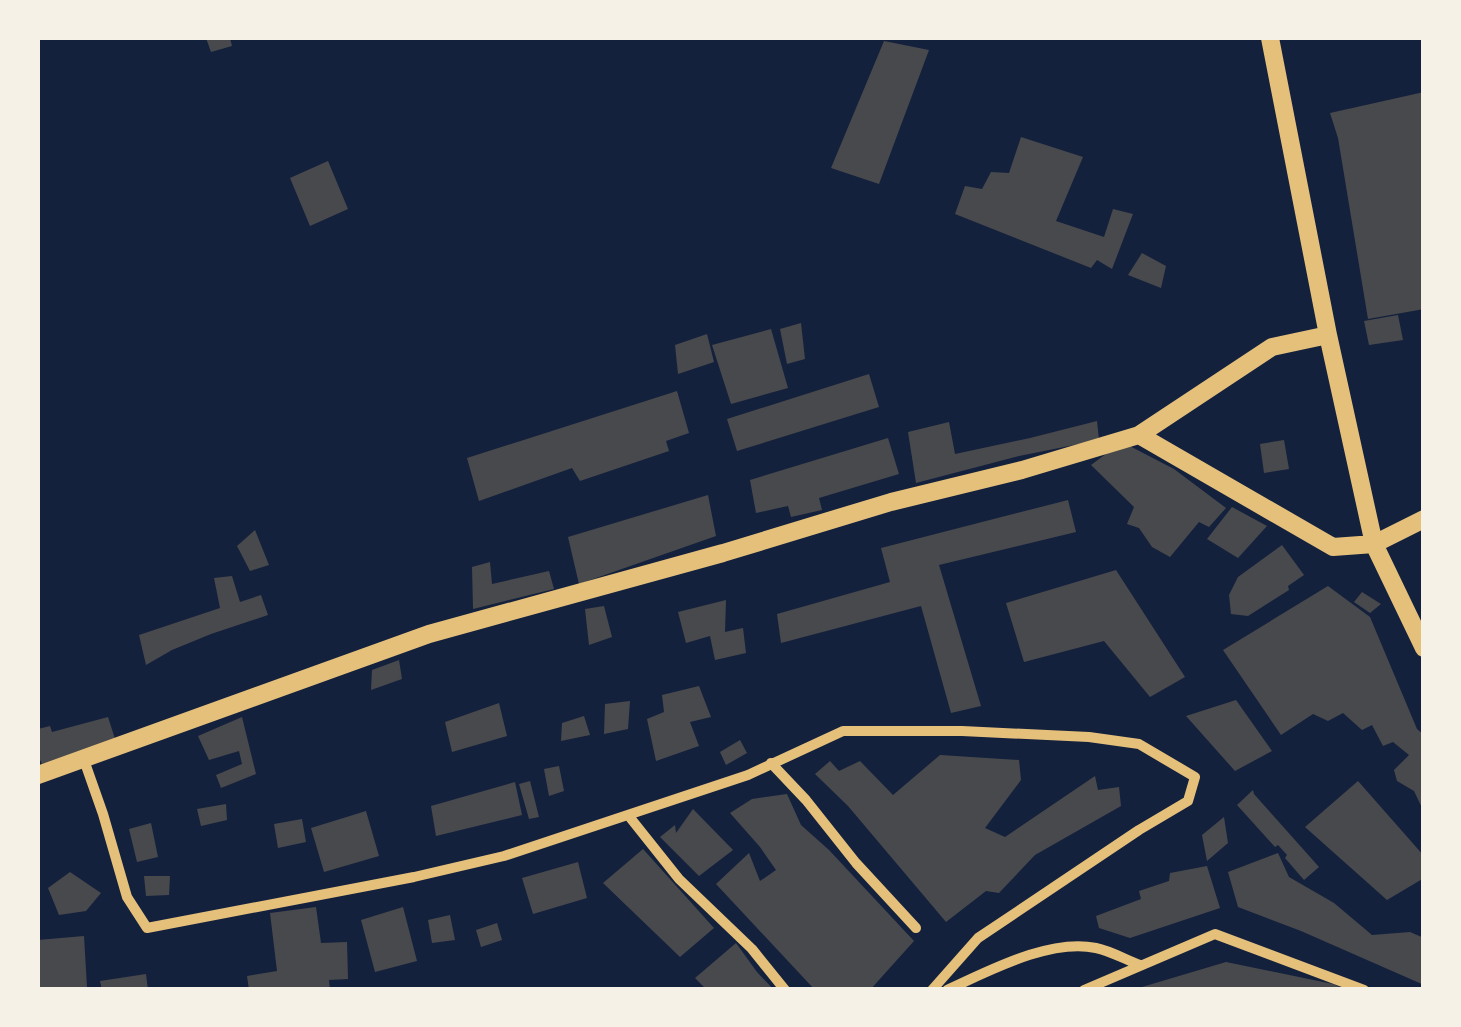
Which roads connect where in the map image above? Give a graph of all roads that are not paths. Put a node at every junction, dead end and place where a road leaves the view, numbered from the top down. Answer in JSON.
{"nodes":[{"id":1,"x":1270,"y":38,"type":"edge"},
{"id":2,"x":1328,"y":335,"type":"junction"},
{"id":3,"x":1140,"y":435,"type":"junction"},
{"id":4,"x":1424,"y":518,"type":"edge"},
{"id":5,"x":1374,"y":544,"type":"junction"},
{"id":6,"x":1424,"y":648,"type":"edge"},
{"id":7,"x":84,"y":760,"type":"junction"},
{"id":8,"x":771,"y":763,"type":"junction"},
{"id":9,"x":38,"y":775,"type":"edge"},
{"id":10,"x":628,"y":815,"type":"junction"},
{"id":11,"x":916,"y":928,"type":"dead end"},
{"id":12,"x":1140,"y":966,"type":"junction"},
{"id":13,"x":785,"y":990,"type":"edge"},
{"id":14,"x":932,"y":990,"type":"edge"},
{"id":15,"x":948,"y":990,"type":"edge"},
{"id":16,"x":1084,"y":990,"type":"edge"},
{"id":17,"x":1364,"y":990,"type":"edge"}],
"edges":[{"from":1,"to":2,"type":"street"},
{"from":2,"to":3,"type":"street"},
{"from":2,"to":5,"type":"street"},
{"from":3,"to":5,"type":"street"},
{"from":3,"to":7,"type":"street"},
{"from":4,"to":5,"type":"street"},
{"from":5,"to":6,"type":"street"},
{"from":7,"to":9,"type":"street"},
{"from":7,"to":10,"type":"street"},
{"from":8,"to":10,"type":"street"},
{"from":8,"to":11,"type":"street"},
{"from":8,"to":14,"type":"street"},
{"from":10,"to":13,"type":"street"},
{"from":12,"to":15,"type":"street"},
{"from":12,"to":16,"type":"street"},
{"from":12,"to":17,"type":"street"}]}
